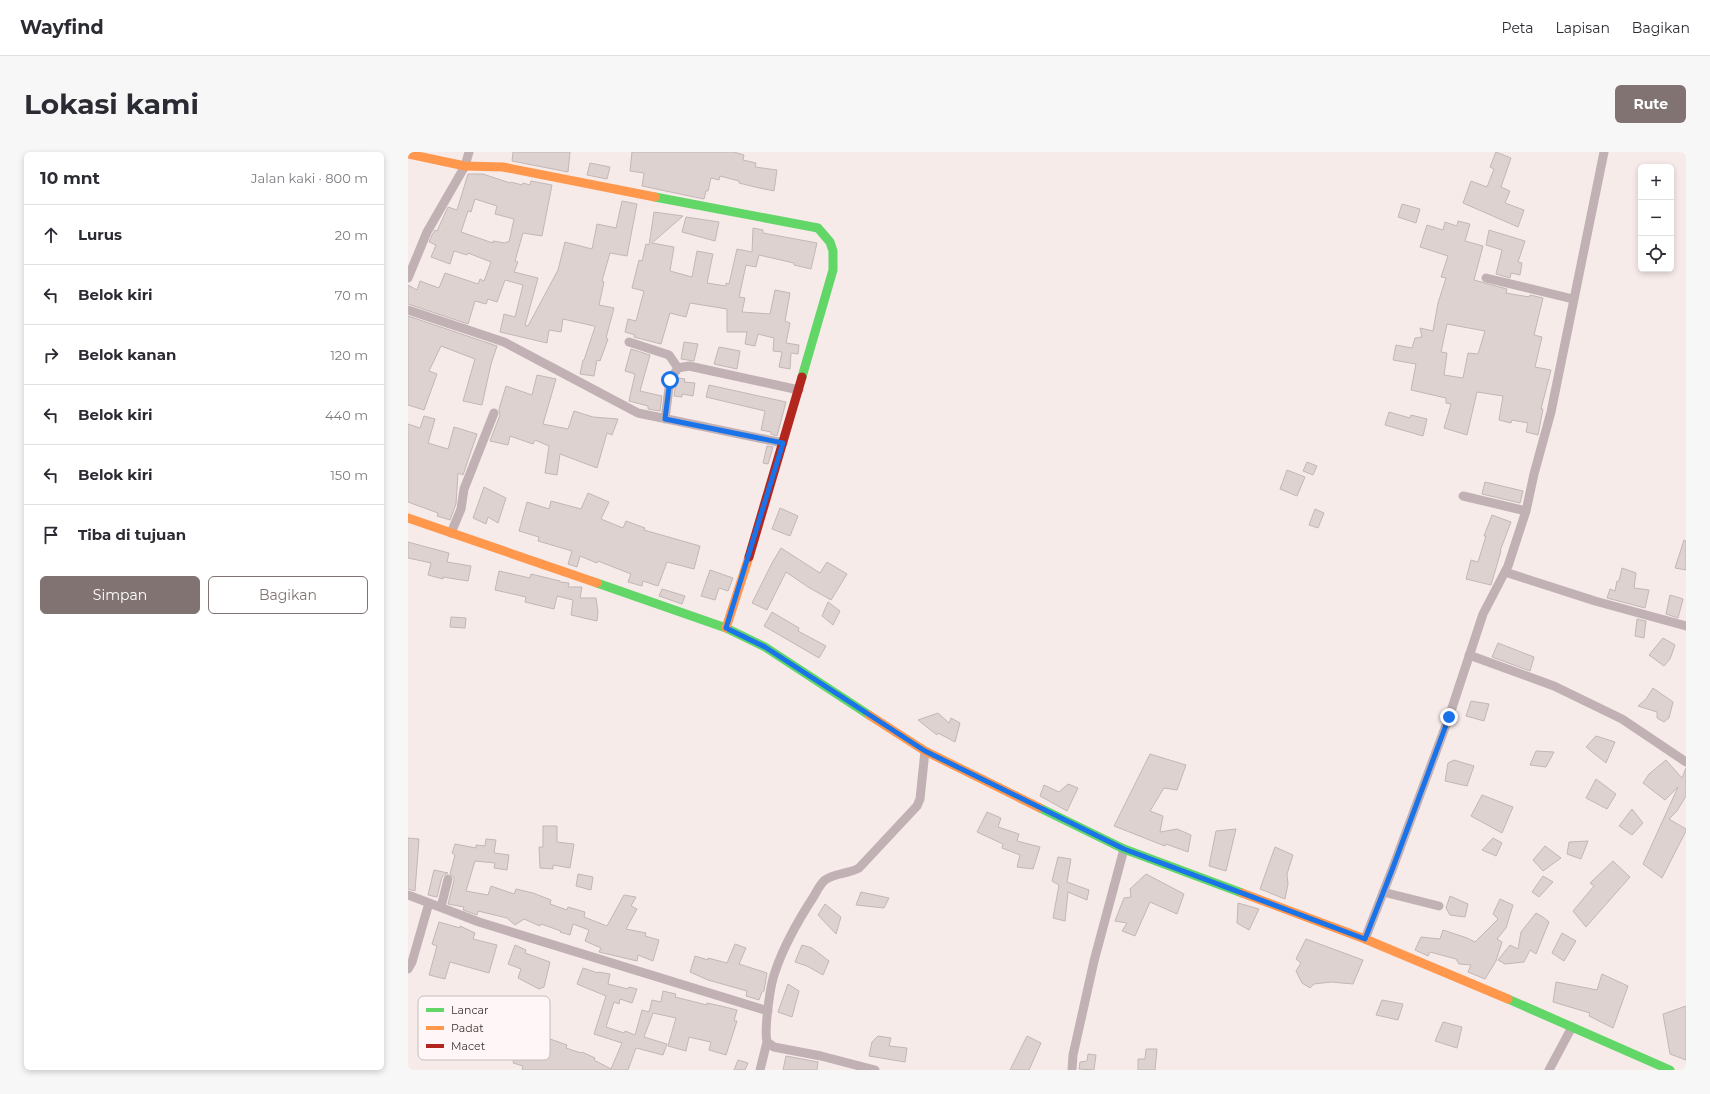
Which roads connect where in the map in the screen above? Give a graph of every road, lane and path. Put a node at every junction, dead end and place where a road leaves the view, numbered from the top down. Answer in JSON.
{"nodes":[{"id":1,"x":469,"y":152,"type":"edge"},
{"id":2,"x":1604,"y":152,"type":"edge"},
{"id":3,"x":408,"y":154,"type":"edge"},
{"id":4,"x":465,"y":166,"type":"junction"},
{"id":5,"x":408,"y":278,"type":"edge"},
{"id":6,"x":1486,"y":278,"type":"dead end"},
{"id":7,"x":1573,"y":299,"type":"junction"},
{"id":8,"x":408,"y":310,"type":"edge"},
{"id":9,"x":630,"y":342,"type":"dead end"},
{"id":10,"x":678,"y":368,"type":"junction"},
{"id":11,"x":799,"y":390,"type":"junction"},
{"id":12,"x":494,"y":413,"type":"dead end"},
{"id":13,"x":665,"y":419,"type":"junction"},
{"id":14,"x":783,"y":443,"type":"junction"},
{"id":15,"x":1463,"y":496,"type":"dead end"},
{"id":16,"x":1526,"y":511,"type":"junction"},
{"id":17,"x":408,"y":518,"type":"edge"},
{"id":18,"x":451,"y":533,"type":"junction"},
{"id":19,"x":1505,"y":572,"type":"junction"},
{"id":20,"x":1686,"y":626,"type":"edge"},
{"id":21,"x":726,"y":628,"type":"junction"},
{"id":22,"x":1469,"y":655,"type":"junction"},
{"id":23,"x":925,"y":751,"type":"junction"},
{"id":24,"x":1686,"y":762,"type":"edge"},
{"id":25,"x":1124,"y":849,"type":"junction"},
{"id":26,"x":448,"y":879,"type":"dead end"},
{"id":27,"x":1383,"y":892,"type":"junction"},
{"id":28,"x":408,"y":895,"type":"edge"},
{"id":29,"x":429,"y":903,"type":"junction"},
{"id":30,"x":1439,"y":906,"type":"dead end"},
{"id":31,"x":441,"y":908,"type":"junction"},
{"id":32,"x":1365,"y":939,"type":"junction"},
{"id":33,"x":408,"y":969,"type":"edge"},
{"id":34,"x":768,"y":1011,"type":"junction"},
{"id":35,"x":1572,"y":1027,"type":"junction"},
{"id":36,"x":767,"y":1042,"type":"junction"},
{"id":37,"x":760,"y":1070,"type":"edge"},
{"id":38,"x":872,"y":1070,"type":"edge"},
{"id":39,"x":1072,"y":1070,"type":"edge"},
{"id":40,"x":1549,"y":1070,"type":"edge"},
{"id":41,"x":1670,"y":1070,"type":"edge"}],
"edges":[{"from":1,"to":4,"type":"street"},
{"from":2,"to":7,"type":"street"},
{"from":3,"to":4,"type":"main road"},
{"from":4,"to":5,"type":"street"},
{"from":4,"to":11,"type":"main road"},
{"from":6,"to":7,"type":"street"},
{"from":7,"to":16,"type":"street"},
{"from":8,"to":13,"type":"street"},
{"from":9,"to":10,"type":"street"},
{"from":10,"to":11,"type":"street"},
{"from":10,"to":13,"type":"street"},
{"from":11,"to":14,"type":"main road"},
{"from":12,"to":18,"type":"street"},
{"from":13,"to":14,"type":"street"},
{"from":14,"to":21,"type":"main road"},
{"from":15,"to":16,"type":"street"},
{"from":16,"to":19,"type":"street"},
{"from":17,"to":18,"type":"main road"},
{"from":18,"to":21,"type":"main road"},
{"from":19,"to":20,"type":"street"},
{"from":19,"to":22,"type":"street"},
{"from":21,"to":23,"type":"main road"},
{"from":22,"to":24,"type":"street"},
{"from":22,"to":27,"type":"street"},
{"from":23,"to":25,"type":"main road"},
{"from":23,"to":34,"type":"street"},
{"from":25,"to":32,"type":"main road"},
{"from":25,"to":39,"type":"street"},
{"from":26,"to":31,"type":"street"},
{"from":27,"to":30,"type":"street"},
{"from":27,"to":32,"type":"street"},
{"from":28,"to":29,"type":"street"},
{"from":29,"to":31,"type":"street"},
{"from":29,"to":33,"type":"street"},
{"from":31,"to":34,"type":"street"},
{"from":32,"to":35,"type":"main road"},
{"from":34,"to":36,"type":"street"},
{"from":35,"to":40,"type":"street"},
{"from":35,"to":41,"type":"main road"},
{"from":36,"to":37,"type":"street"},
{"from":36,"to":38,"type":"street"}]}
